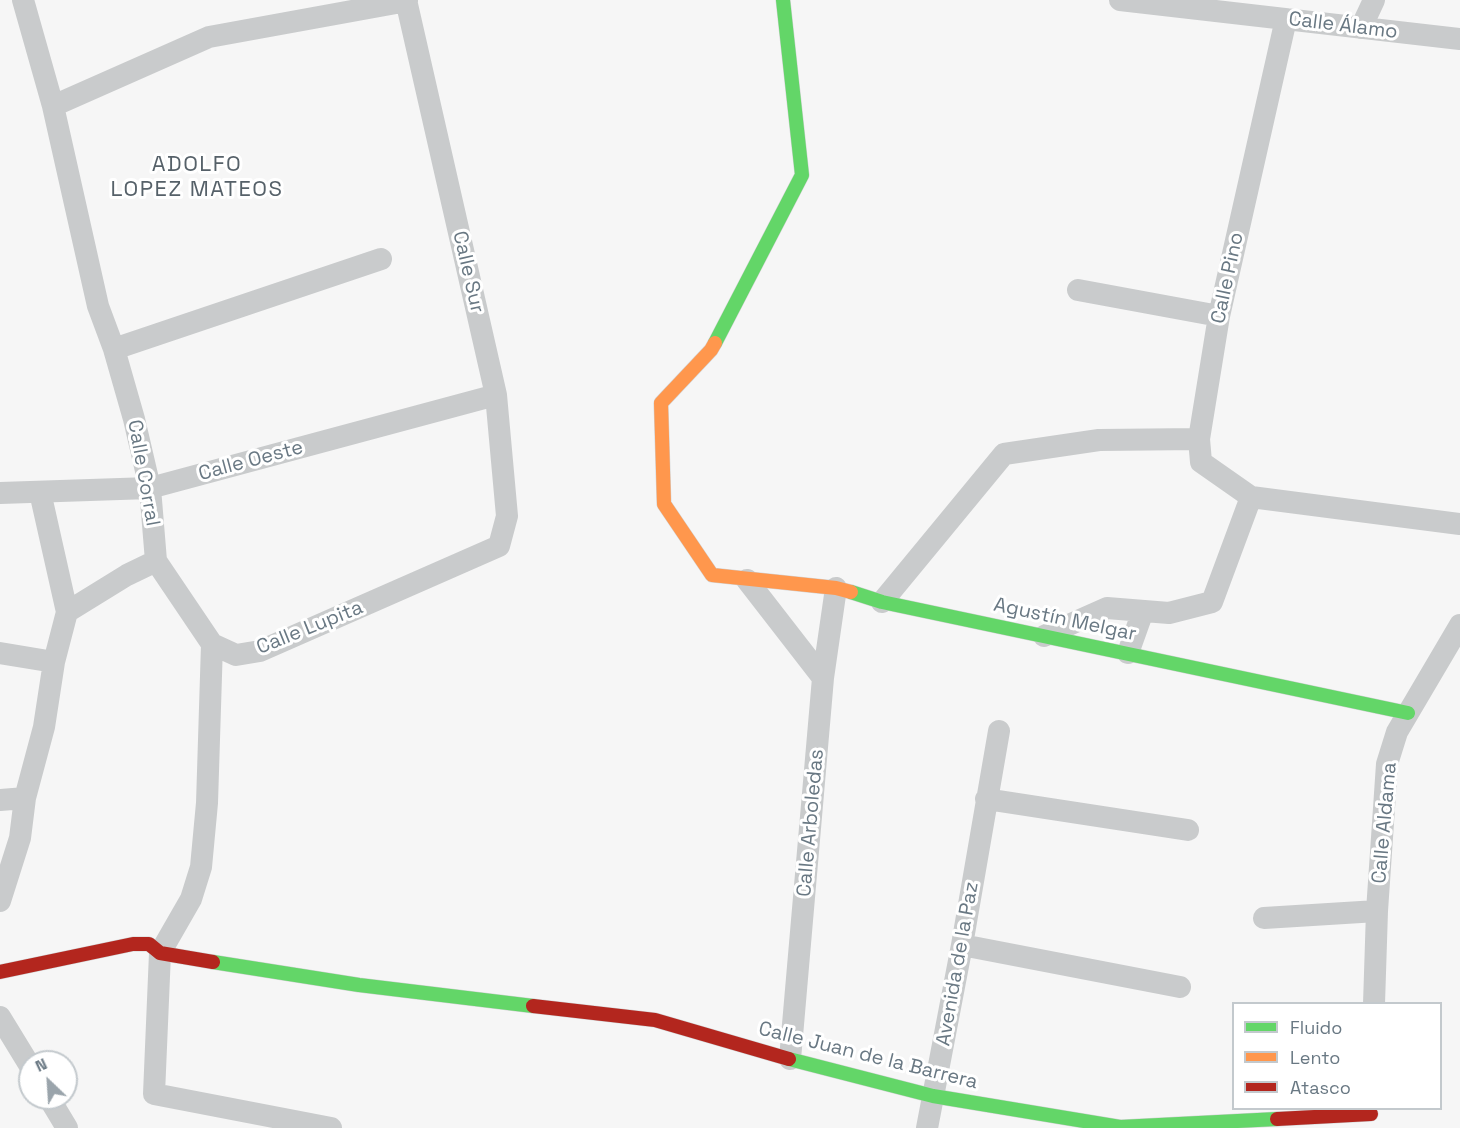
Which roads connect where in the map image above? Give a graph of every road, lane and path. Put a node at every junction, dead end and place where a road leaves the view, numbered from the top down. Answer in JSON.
{"nodes":[{"id":1,"x":22,"y":0,"type":"edge"},
{"id":2,"x":406,"y":0,"type":"edge"},
{"id":3,"x":783,"y":0,"type":"edge"},
{"id":4,"x":1120,"y":0,"type":"edge"},
{"id":5,"x":1374,"y":0,"type":"edge"},
{"id":6,"x":1286,"y":19,"type":"junction"},
{"id":7,"x":1361,"y":28,"type":"junction"},
{"id":8,"x":1460,"y":39,"type":"edge"},
{"id":9,"x":53,"y":105,"type":"junction"},
{"id":10,"x":381,"y":259,"type":"dead end"},
{"id":11,"x":1078,"y":290,"type":"dead end"},
{"id":12,"x":1219,"y":316,"type":"junction"},
{"id":13,"x":114,"y":349,"type":"junction"},
{"id":14,"x":496,"y":395,"type":"junction"},
{"id":15,"x":1199,"y":440,"type":"junction"},
{"id":16,"x":150,"y":488,"type":"junction"},
{"id":17,"x":40,"y":492,"type":"junction"},
{"id":18,"x":0,"y":493,"type":"edge"},
{"id":19,"x":1251,"y":496,"type":"junction"},
{"id":20,"x":1460,"y":524,"type":"edge"},
{"id":21,"x":499,"y":546,"type":"joint"},
{"id":22,"x":156,"y":561,"type":"junction"},
{"id":23,"x":747,"y":580,"type":"junction"},
{"id":24,"x":836,"y":588,"type":"junction"},
{"id":25,"x":882,"y":602,"type":"junction"},
{"id":26,"x":1143,"y":611,"type":"junction"},
{"id":27,"x":67,"y":612,"type":"junction"},
{"id":28,"x":1460,"y":625,"type":"edge"},
{"id":29,"x":1044,"y":636,"type":"junction"},
{"id":30,"x":212,"y":644,"type":"junction"},
{"id":31,"x":0,"y":653,"type":"edge"},
{"id":32,"x":1128,"y":654,"type":"junction"},
{"id":33,"x":54,"y":662,"type":"junction"},
{"id":34,"x":824,"y":678,"type":"junction"},
{"id":35,"x":1408,"y":713,"type":"junction"},
{"id":36,"x":999,"y":731,"type":"dead end"},
{"id":37,"x":25,"y":798,"type":"junction"},
{"id":38,"x":986,"y":799,"type":"junction"},
{"id":39,"x":0,"y":800,"type":"edge"},
{"id":40,"x":1188,"y":830,"type":"dead end"},
{"id":41,"x":0,"y":901,"type":"edge"},
{"id":42,"x":1377,"y":911,"type":"junction"},
{"id":43,"x":1264,"y":918,"type":"dead end"},
{"id":44,"x":962,"y":945,"type":"junction"},
{"id":45,"x":160,"y":953,"type":"junction"},
{"id":46,"x":0,"y":972,"type":"edge"},
{"id":47,"x":1180,"y":987,"type":"dead end"},
{"id":48,"x":1374,"y":1002,"type":"edge"},
{"id":49,"x":0,"y":1017,"type":"edge"},
{"id":50,"x":20,"y":1050,"type":"edge"},
{"id":51,"x":790,"y":1059,"type":"junction"},
{"id":52,"x":933,"y":1096,"type":"junction"},
{"id":53,"x":56,"y":1110,"type":"edge"},
{"id":54,"x":1370,"y":1117,"type":"edge"},
{"id":55,"x":58,"y":1128,"type":"edge"},
{"id":56,"x":67,"y":1128,"type":"edge"},
{"id":57,"x":331,"y":1128,"type":"edge"},
{"id":58,"x":927,"y":1128,"type":"edge"}],
"edges":[{"from":1,"to":9,"type":"street","name":"Calle Corral"},
{"from":2,"to":9,"type":"street"},
{"from":2,"to":14,"type":"street","name":"Calle Sur"},
{"from":3,"to":23,"type":"street","name":"Agustín Melgar"},
{"from":4,"to":6,"type":"street","name":"Calle Álamo"},
{"from":5,"to":7,"type":"street"},
{"from":6,"to":7,"type":"street","name":"Calle Álamo"},
{"from":6,"to":12,"type":"street","name":"Calle Pino"},
{"from":7,"to":8,"type":"street","name":"Calle Álamo"},
{"from":9,"to":13,"type":"street","name":"Calle Corral"},
{"from":10,"to":13,"type":"street"},
{"from":11,"to":12,"type":"street"},
{"from":12,"to":15,"type":"street","name":"Calle Pino"},
{"from":13,"to":16,"type":"street","name":"Calle Corral"},
{"from":14,"to":16,"type":"street","name":"Calle Oeste"},
{"from":14,"to":21,"type":"street","name":"Calle Sur"},
{"from":15,"to":19,"type":"street","name":"Calle Pino"},
{"from":15,"to":25,"type":"street"},
{"from":16,"to":17,"type":"street","name":"Calle Oeste"},
{"from":16,"to":22,"type":"street","name":"Calle Corral"},
{"from":17,"to":18,"type":"street","name":"Calle Oeste"},
{"from":17,"to":27,"type":"street"},
{"from":19,"to":20,"type":"street"},
{"from":19,"to":26,"type":"street"},
{"from":21,"to":30,"type":"street","name":"Calle Lupita"},
{"from":22,"to":27,"type":"street"},
{"from":22,"to":30,"type":"street"},
{"from":23,"to":24,"type":"street","name":"Agustín Melgar"},
{"from":23,"to":34,"type":"street"},
{"from":24,"to":25,"type":"street","name":"Agustín Melgar"},
{"from":24,"to":34,"type":"street","name":"Calle Arboledas"},
{"from":25,"to":29,"type":"street","name":"Agustín Melgar"},
{"from":26,"to":29,"type":"street"},
{"from":26,"to":32,"type":"street"},
{"from":27,"to":33,"type":"street"},
{"from":28,"to":35,"type":"street","name":"Calle Aldama"},
{"from":29,"to":32,"type":"street","name":"Agustín Melgar"},
{"from":30,"to":45,"type":"street"},
{"from":31,"to":33,"type":"street"},
{"from":32,"to":35,"type":"street","name":"Agustín Melgar"},
{"from":33,"to":37,"type":"street"},
{"from":34,"to":51,"type":"street","name":"Calle Arboledas"},
{"from":35,"to":42,"type":"street","name":"Calle Aldama"},
{"from":36,"to":38,"type":"street","name":"Avenida de la Paz"},
{"from":37,"to":39,"type":"street"},
{"from":37,"to":41,"type":"street"},
{"from":38,"to":40,"type":"street"},
{"from":38,"to":44,"type":"street","name":"Avenida de la Paz"},
{"from":42,"to":43,"type":"street"},
{"from":42,"to":48,"type":"street","name":"Calle Aldama"},
{"from":44,"to":47,"type":"street"},
{"from":44,"to":52,"type":"street","name":"Avenida de la Paz"},
{"from":45,"to":46,"type":"street","name":"Calle Juan de la Barrera"},
{"from":45,"to":51,"type":"street","name":"Calle Juan de la Barrera"},
{"from":45,"to":57,"type":"street"},
{"from":49,"to":50,"type":"street"},
{"from":51,"to":52,"type":"street","name":"Calle Juan de la Barrera"},
{"from":52,"to":54,"type":"street","name":"Calle Juan de la Barrera"},
{"from":52,"to":58,"type":"street","name":"Avenida de la Paz"},
{"from":53,"to":56,"type":"street"},
{"from":55,"to":56,"type":"street"}]}
